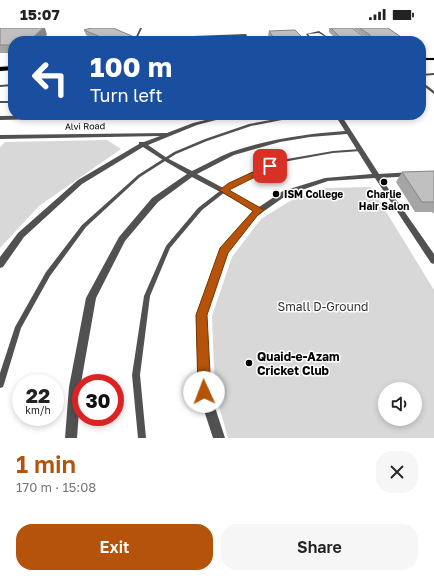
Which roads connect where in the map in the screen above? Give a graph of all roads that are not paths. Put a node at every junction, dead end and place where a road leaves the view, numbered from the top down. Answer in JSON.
{"nodes":[{"id":1,"x":246,"y":35,"type":"dead end"},
{"id":2,"x":196,"y":36,"type":"edge"},
{"id":3,"x":309,"y":36,"type":"edge"},
{"id":4,"x":325,"y":36,"type":"dead end"},
{"id":5,"x":426,"y":86,"type":"edge"},
{"id":6,"x":434,"y":93,"type":"edge"},
{"id":7,"x":208,"y":120,"type":"edge"},
{"id":8,"x":276,"y":120,"type":"edge"},
{"id":9,"x":341,"y":120,"type":"edge"},
{"id":10,"x":349,"y":132,"type":"junction"},
{"id":11,"x":170,"y":134,"type":"junction"},
{"id":12,"x":134,"y":135,"type":"junction"},
{"id":13,"x":0,"y":137,"type":"edge"},
{"id":14,"x":142,"y":145,"type":"junction"},
{"id":15,"x":360,"y":150,"type":"junction"},
{"id":16,"x":165,"y":159,"type":"junction"},
{"id":17,"x":193,"y":173,"type":"junction"},
{"id":18,"x":420,"y":173,"type":"edge"},
{"id":19,"x":376,"y":175,"type":"junction"},
{"id":20,"x":223,"y":190,"type":"junction"},
{"id":21,"x":259,"y":210,"type":"junction"},
{"id":22,"x":434,"y":261,"type":"edge"},
{"id":23,"x":0,"y":264,"type":"edge"},
{"id":24,"x":0,"y":384,"type":"edge"},
{"id":25,"x":71,"y":438,"type":"edge"},
{"id":26,"x":142,"y":438,"type":"edge"},
{"id":27,"x":219,"y":438,"type":"edge"}],
"edges":[{"from":1,"to":2,"type":"street"},
{"from":3,"to":4,"type":"lane"},
{"from":5,"to":6,"type":"street"},
{"from":7,"to":11,"type":"street"},
{"from":8,"to":16,"type":"lane"},
{"from":9,"to":10,"type":"street"},
{"from":10,"to":15,"type":"street"},
{"from":10,"to":17,"type":"street"},
{"from":11,"to":12,"type":"street","name":"Alvi Road"},
{"from":11,"to":14,"type":"street"},
{"from":12,"to":13,"type":"street","name":"Alvi Road"},
{"from":12,"to":14,"type":"street"},
{"from":14,"to":16,"type":"street"},
{"from":14,"to":23,"type":"street"},
{"from":15,"to":19,"type":"street"},
{"from":15,"to":20,"type":"lane"},
{"from":16,"to":17,"type":"street"},
{"from":16,"to":24,"type":"lane"},
{"from":17,"to":20,"type":"street"},
{"from":17,"to":25,"type":"street"},
{"from":18,"to":19,"type":"street"},
{"from":19,"to":21,"type":"street"},
{"from":19,"to":22,"type":"street"},
{"from":20,"to":21,"type":"street"},
{"from":20,"to":26,"type":"lane"},
{"from":21,"to":27,"type":"street"}]}
